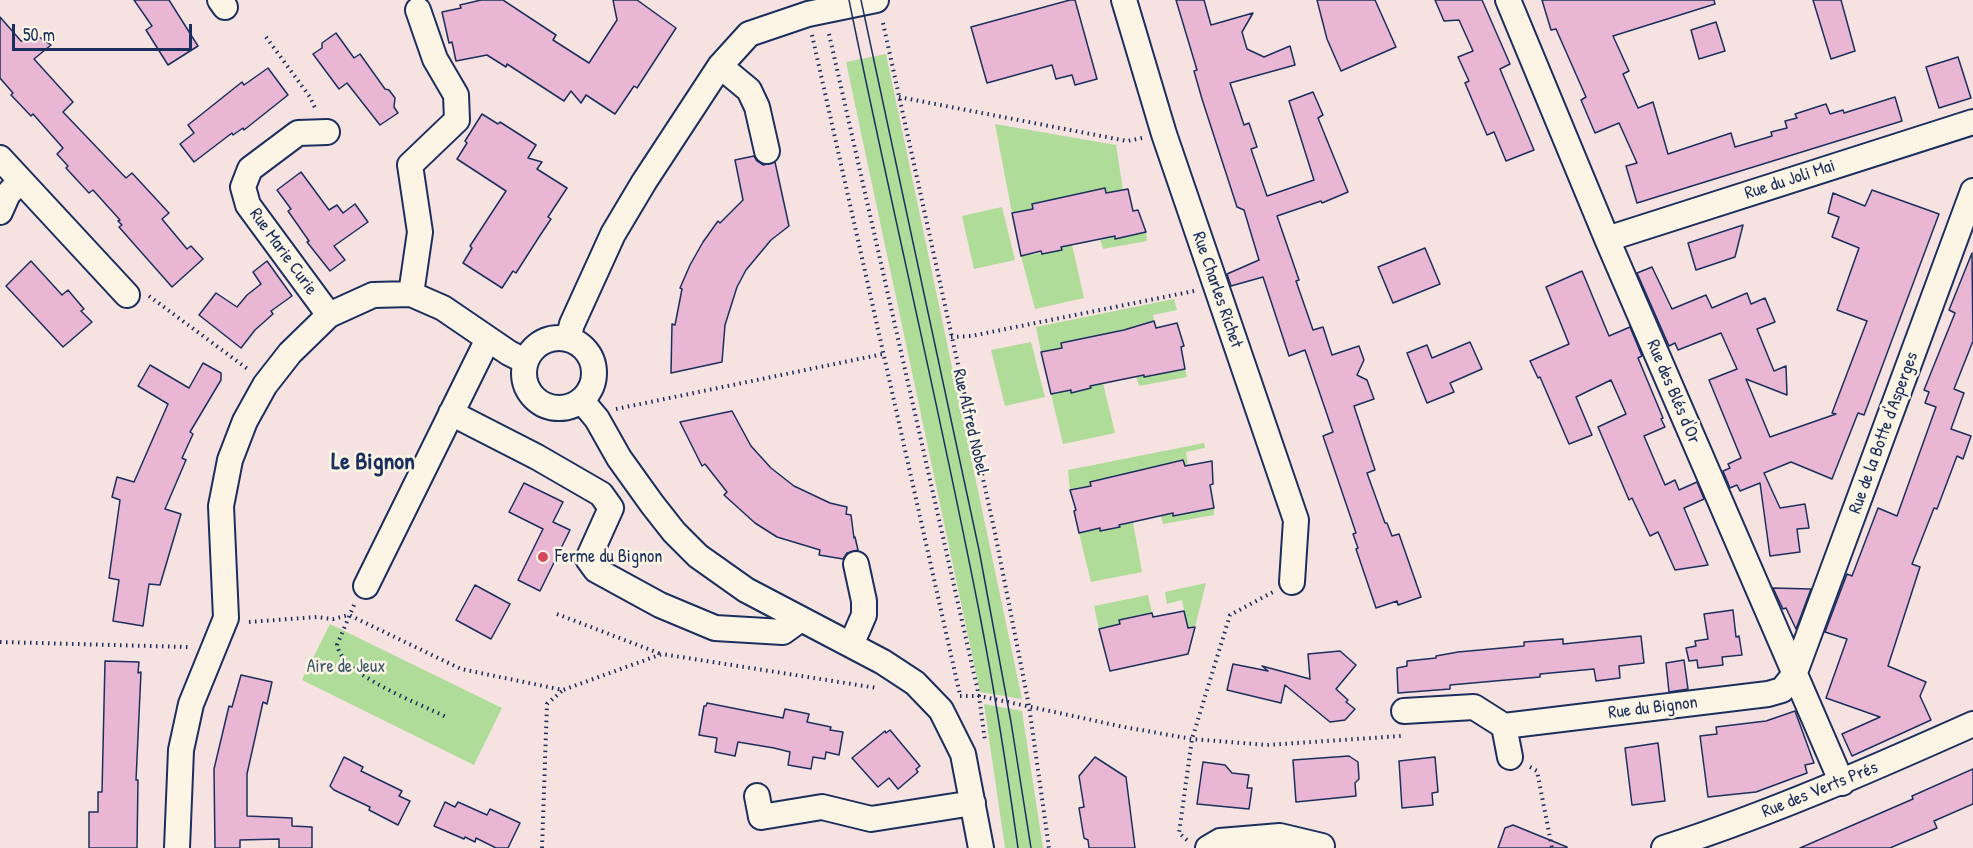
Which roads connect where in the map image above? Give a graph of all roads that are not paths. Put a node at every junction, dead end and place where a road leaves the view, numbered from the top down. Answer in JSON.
{"nodes":[{"id":1,"x":1124,"y":0,"type":"edge"},
{"id":2,"x":1508,"y":0,"type":"edge"},
{"id":3,"x":818,"y":8,"type":"edge"},
{"id":4,"x":881,"y":8,"type":"edge"},
{"id":5,"x":418,"y":10,"type":"dead end"},
{"id":6,"x":720,"y":66,"type":"junction"},
{"id":7,"x":1973,"y":122,"type":"edge"},
{"id":8,"x":327,"y":132,"type":"road end"},
{"id":9,"x":767,"y":151,"type":"dead end"},
{"id":10,"x":0,"y":158,"type":"edge"},
{"id":11,"x":20,"y":181,"type":"junction"},
{"id":12,"x":1973,"y":191,"type":"edge"},
{"id":13,"x":0,"y":212,"type":"edge"},
{"id":14,"x":1607,"y":239,"type":"junction"},
{"id":15,"x":411,"y":294,"type":"junction"},
{"id":16,"x":128,"y":295,"type":"road end"},
{"id":17,"x":329,"y":315,"type":"junction"},
{"id":18,"x":488,"y":339,"type":"junction"},
{"id":19,"x":568,"y":339,"type":"junction"},
{"id":20,"x":525,"y":361,"type":"junction"},
{"id":21,"x":582,"y":401,"type":"junction"},
{"id":22,"x":451,"y":413,"type":"junction"},
{"id":23,"x":856,"y":564,"type":"dead end"},
{"id":24,"x":1292,"y":582,"type":"road end"},
{"id":25,"x":366,"y":586,"type":"road end"},
{"id":26,"x":801,"y":619,"type":"junction"},
{"id":27,"x":851,"y":645,"type":"junction"},
{"id":28,"x":1794,"y":675,"type":"junction"},
{"id":29,"x":1404,"y":711,"type":"dead end"},
{"id":30,"x":1973,"y":724,"type":"edge"},
{"id":31,"x":1504,"y":726,"type":"junction"},
{"id":32,"x":1510,"y":757,"type":"road end"},
{"id":33,"x":1842,"y":783,"type":"junction"},
{"id":34,"x":973,"y":803,"type":"junction"},
{"id":35,"x":760,"y":816,"type":"dead end"},
{"id":36,"x":1198,"y":844,"type":"edge"},
{"id":37,"x":1322,"y":846,"type":"dead end"},
{"id":38,"x":177,"y":848,"type":"edge"},
{"id":39,"x":981,"y":848,"type":"edge"},
{"id":40,"x":1664,"y":848,"type":"edge"}],
"edges":[{"from":1,"to":24,"type":"street","name":"Rue Charles Richet"},
{"from":2,"to":14,"type":"street","name":"Rue des Blés d'Or"},
{"from":3,"to":4,"type":"street"},
{"from":3,"to":6,"type":"street"},
{"from":5,"to":15,"type":"street"},
{"from":6,"to":9,"type":"street"},
{"from":6,"to":19,"type":"street"},
{"from":7,"to":14,"type":"street","name":"Rue du Joli Mai"},
{"from":8,"to":17,"type":"street","name":"Rue Marie Curie"},
{"from":10,"to":11,"type":"street"},
{"from":11,"to":13,"type":"street"},
{"from":11,"to":16,"type":"street"},
{"from":12,"to":28,"type":"street","name":"Rue de la Botte d'Asperges"},
{"from":14,"to":28,"type":"street","name":"Rue des Blés d'Or"},
{"from":15,"to":17,"type":"street"},
{"from":15,"to":18,"type":"street"},
{"from":17,"to":38,"type":"street"},
{"from":18,"to":20,"type":"street"},
{"from":18,"to":22,"type":"street"},
{"from":19,"to":20,"type":"street"},
{"from":19,"to":21,"type":"street"},
{"from":20,"to":21,"type":"street"},
{"from":21,"to":26,"type":"street"},
{"from":22,"to":25,"type":"street"},
{"from":22,"to":26,"type":"street"},
{"from":23,"to":27,"type":"street"},
{"from":26,"to":27,"type":"street"},
{"from":27,"to":34,"type":"street"},
{"from":28,"to":31,"type":"street","name":"Rue du Bignon"},
{"from":28,"to":33,"type":"street","name":"Rue des Blés d'Or"},
{"from":29,"to":31,"type":"street"},
{"from":30,"to":33,"type":"street","name":"Rue des Verts Prés"},
{"from":31,"to":32,"type":"street"},
{"from":33,"to":40,"type":"street","name":"Rue des Verts Prés"},
{"from":34,"to":35,"type":"street"},
{"from":34,"to":39,"type":"street"},
{"from":36,"to":37,"type":"street"}]}
